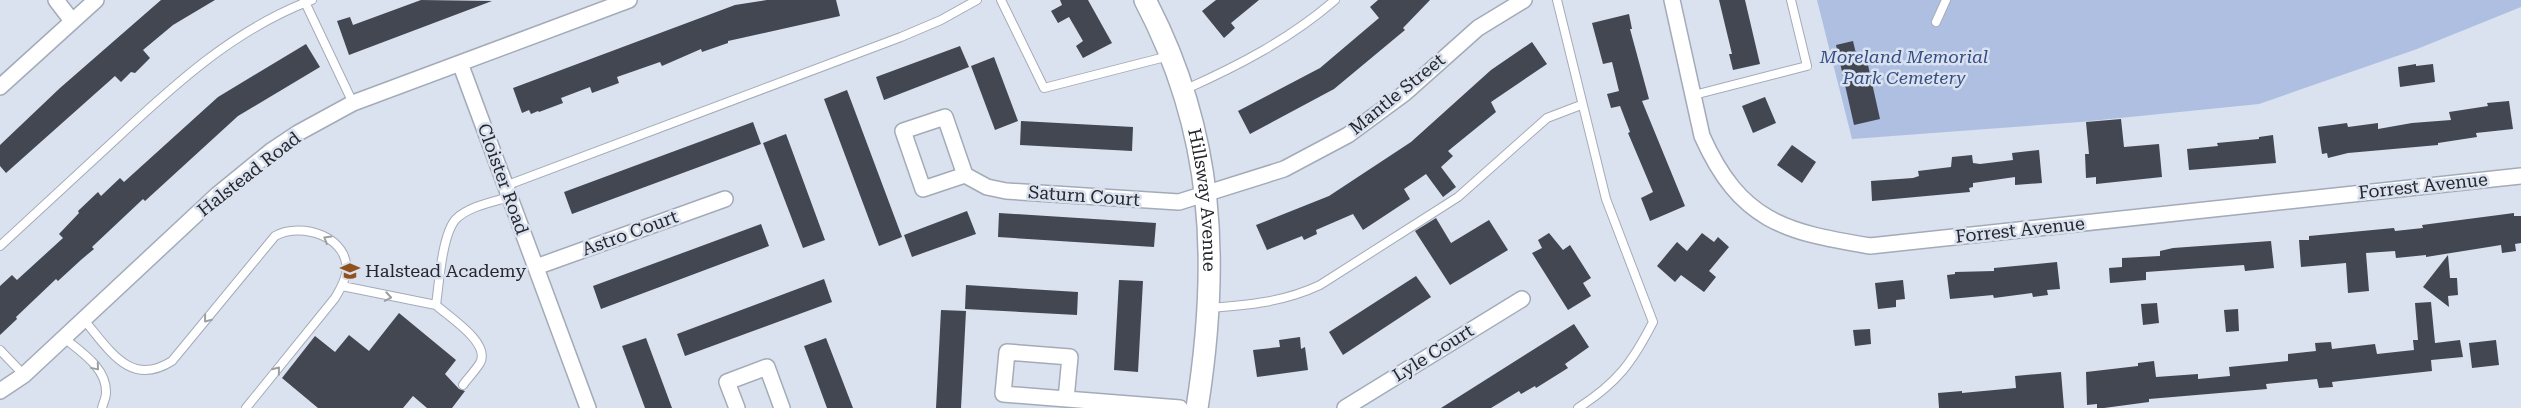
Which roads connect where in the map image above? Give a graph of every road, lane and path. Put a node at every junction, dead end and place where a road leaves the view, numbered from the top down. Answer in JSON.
{"nodes":[{"id":1,"x":56,"y":0,"type":"edge"},
{"id":2,"x":96,"y":0,"type":"edge"},
{"id":3,"x":629,"y":0,"type":"edge"},
{"id":4,"x":977,"y":0,"type":"edge"},
{"id":5,"x":1001,"y":0,"type":"edge"},
{"id":6,"x":1145,"y":0,"type":"edge"},
{"id":7,"x":1335,"y":0,"type":"edge"},
{"id":8,"x":1524,"y":0,"type":"edge"},
{"id":9,"x":1557,"y":0,"type":"edge"},
{"id":10,"x":1672,"y":0,"type":"edge"},
{"id":11,"x":1791,"y":0,"type":"edge"},
{"id":12,"x":1946,"y":0,"type":"edge"},
{"id":13,"x":307,"y":1,"type":"edge"},
{"id":14,"x":72,"y":21,"type":"junction"},
{"id":15,"x":1936,"y":22,"type":"dead end"},
{"id":16,"x":1171,"y":56,"type":"junction"},
{"id":17,"x":460,"y":63,"type":"junction"},
{"id":18,"x":0,"y":87,"type":"edge"},
{"id":19,"x":1184,"y":90,"type":"junction"},
{"id":20,"x":1694,"y":95,"type":"junction"},
{"id":21,"x":353,"y":103,"type":"junction"},
{"id":22,"x":1581,"y":105,"type":"junction"},
{"id":23,"x":965,"y":175,"type":"junction"},
{"id":24,"x":2521,"y":176,"type":"edge"},
{"id":25,"x":507,"y":192,"type":"junction"},
{"id":26,"x":1206,"y":195,"type":"junction"},
{"id":27,"x":725,"y":199,"type":"dead end"},
{"id":28,"x":0,"y":246,"type":"edge"},
{"id":29,"x":536,"y":267,"type":"junction"},
{"id":30,"x":342,"y":286,"type":"junction"},
{"id":31,"x":1522,"y":298,"type":"dead end"},
{"id":32,"x":436,"y":305,"type":"junction"},
{"id":33,"x":1210,"y":308,"type":"junction"},
{"id":34,"x":84,"y":320,"type":"junction"},
{"id":35,"x":64,"y":338,"type":"junction"},
{"id":36,"x":0,"y":350,"type":"edge"},
{"id":37,"x":24,"y":375,"type":"junction"},
{"id":38,"x":462,"y":384,"type":"dead end"},
{"id":39,"x":0,"y":390,"type":"edge"},
{"id":40,"x":1066,"y":399,"type":"junction"},
{"id":41,"x":102,"y":408,"type":"edge"},
{"id":42,"x":246,"y":408,"type":"edge"},
{"id":43,"x":588,"y":408,"type":"edge"},
{"id":44,"x":737,"y":408,"type":"edge"},
{"id":45,"x":782,"y":408,"type":"edge"},
{"id":46,"x":1180,"y":408,"type":"edge"},
{"id":47,"x":1197,"y":408,"type":"edge"},
{"id":48,"x":1345,"y":408,"type":"edge"},
{"id":49,"x":1578,"y":408,"type":"edge"}],
"edges":[{"from":1,"to":14,"type":"street"},
{"from":2,"to":14,"type":"street"},
{"from":3,"to":17,"type":"street","name":"Halstead Road"},
{"from":4,"to":25,"type":"lane"},
{"from":5,"to":16,"type":"lane"},
{"from":6,"to":16,"type":"street","name":"Hillsway Avenue"},
{"from":7,"to":19,"type":"lane"},
{"from":8,"to":26,"type":"street","name":"Mantle Street"},
{"from":9,"to":22,"type":"lane"},
{"from":10,"to":20,"type":"street","name":"Forrest Avenue"},
{"from":11,"to":20,"type":"lane"},
{"from":12,"to":15,"type":"lane"},
{"from":13,"to":21,"type":"lane"},
{"from":13,"to":28,"type":"lane"},
{"from":14,"to":18,"type":"street"},
{"from":16,"to":19,"type":"street","name":"Hillsway Avenue"},
{"from":17,"to":21,"type":"street","name":"Halstead Road"},
{"from":17,"to":25,"type":"street","name":"Cloister Road"},
{"from":19,"to":26,"type":"street","name":"Hillsway Avenue"},
{"from":20,"to":24,"type":"street","name":"Forrest Avenue"},
{"from":21,"to":34,"type":"street","name":"Halstead Road"},
{"from":22,"to":33,"type":"lane"},
{"from":22,"to":49,"type":"lane"},
{"from":23,"to":23,"type":"street"},
{"from":23,"to":26,"type":"street","name":"Saturn Court"},
{"from":25,"to":29,"type":"street","name":"Cloister Road"},
{"from":25,"to":32,"type":"lane"},
{"from":26,"to":33,"type":"street","name":"Hillsway Avenue"},
{"from":27,"to":29,"type":"street","name":"Astro Court"},
{"from":29,"to":43,"type":"street","name":"Cloister Road"},
{"from":30,"to":32,"type":"lane","one_way":true},
{"from":30,"to":34,"type":"lane","one_way":true},
{"from":42,"to":30,"type":"lane","one_way":true},
{"from":31,"to":48,"type":"street","name":"Lyle Court"},
{"from":32,"to":38,"type":"lane"},
{"from":33,"to":47,"type":"street","name":"Hillsway Avenue"},
{"from":34,"to":35,"type":"street","name":"Halstead Road"},
{"from":35,"to":37,"type":"street","name":"Halstead Road"},
{"from":35,"to":41,"type":"lane","one_way":true},
{"from":36,"to":37,"type":"lane"},
{"from":37,"to":39,"type":"street","name":"Halstead Road"},
{"from":40,"to":40,"type":"street"},
{"from":40,"to":46,"type":"street"},
{"from":44,"to":45,"type":"street"}]}
